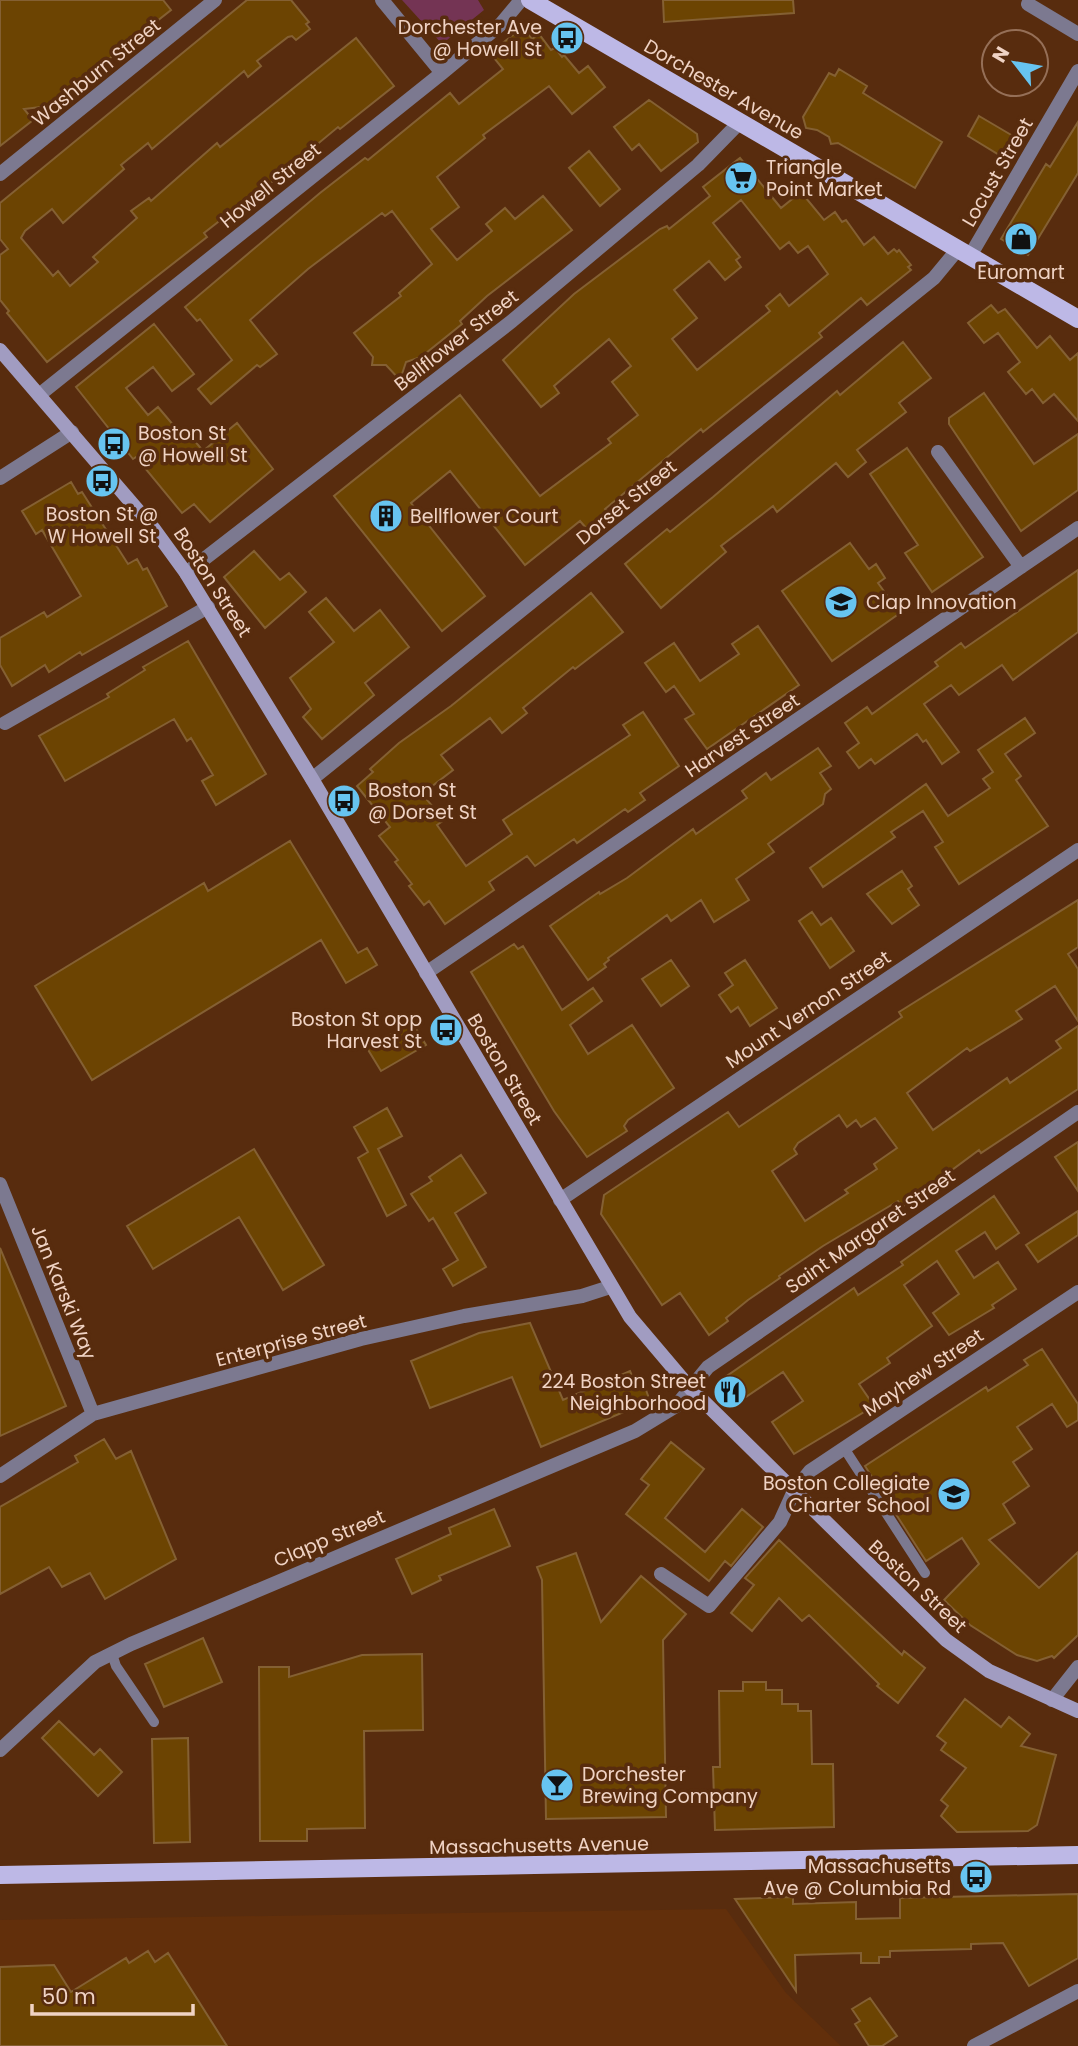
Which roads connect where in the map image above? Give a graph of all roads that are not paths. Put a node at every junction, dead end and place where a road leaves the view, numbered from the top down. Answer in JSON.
{"nodes":[{"id":1,"x":215,"y":0,"type":"edge"},
{"id":2,"x":382,"y":0,"type":"edge"},
{"id":3,"x":521,"y":0,"type":"edge"},
{"id":4,"x":530,"y":0,"type":"edge"},
{"id":5,"x":1028,"y":4,"type":"dead end"},
{"id":6,"x":1078,"y":34,"type":"edge"},
{"id":7,"x":1078,"y":71,"type":"edge"},
{"id":8,"x":442,"y":73,"type":"junction"},
{"id":9,"x":739,"y":123,"type":"junction"},
{"id":10,"x":0,"y":174,"type":"edge"},
{"id":11,"x":964,"y":253,"type":"junction"},
{"id":12,"x":1078,"y":319,"type":"edge"},
{"id":13,"x":0,"y":351,"type":"edge"},
{"id":14,"x":39,"y":395,"type":"junction"},
{"id":15,"x":72,"y":432,"type":"junction"},
{"id":16,"x":938,"y":452,"type":"dead end"},
{"id":17,"x":0,"y":478,"type":"edge"},
{"id":18,"x":1078,"y":528,"type":"edge"},
{"id":19,"x":1021,"y":567,"type":"junction"},
{"id":20,"x":186,"y":573,"type":"junction"},
{"id":21,"x":208,"y":607,"type":"junction"},
{"id":22,"x":5,"y":723,"type":"dead end"},
{"id":23,"x":312,"y":779,"type":"junction"},
{"id":24,"x":1078,"y":850,"type":"edge"},
{"id":25,"x":426,"y":973,"type":"junction"},
{"id":26,"x":1078,"y":1112,"type":"edge"},
{"id":27,"x":0,"y":1184,"type":"edge"},
{"id":28,"x":560,"y":1200,"type":"junction"},
{"id":29,"x":610,"y":1287,"type":"junction"},
{"id":30,"x":1078,"y":1292,"type":"edge"},
{"id":31,"x":691,"y":1389,"type":"junction"},
{"id":32,"x":93,"y":1414,"type":"junction"},
{"id":33,"x":844,"y":1448,"type":"junction"},
{"id":34,"x":0,"y":1476,"type":"edge"},
{"id":35,"x":794,"y":1491,"type":"junction"},
{"id":36,"x":925,"y":1573,"type":"dead end"},
{"id":37,"x":661,"y":1574,"type":"dead end"},
{"id":38,"x":112,"y":1654,"type":"junction"},
{"id":39,"x":1078,"y":1667,"type":"edge"},
{"id":40,"x":1052,"y":1700,"type":"junction"},
{"id":41,"x":1078,"y":1711,"type":"edge"},
{"id":42,"x":155,"y":1722,"type":"dead end"},
{"id":43,"x":0,"y":1750,"type":"edge"},
{"id":44,"x":1078,"y":1855,"type":"edge"},
{"id":45,"x":0,"y":1875,"type":"edge"},
{"id":46,"x":1078,"y":1991,"type":"edge"},
{"id":47,"x":974,"y":2046,"type":"edge"}],
"edges":[{"from":1,"to":10,"type":"street","name":"Washburn Street"},
{"from":2,"to":8,"type":"street"},
{"from":3,"to":8,"type":"street","name":"Howell Street"},
{"from":4,"to":9,"type":"main road","name":"Dorchester Avenue"},
{"from":5,"to":6,"type":"street"},
{"from":7,"to":11,"type":"street","name":"Locust Street"},
{"from":8,"to":14,"type":"street","name":"Howell Street"},
{"from":9,"to":11,"type":"main road","name":"Dorchester Avenue"},
{"from":9,"to":20,"type":"street","name":"Bellflower Street"},
{"from":11,"to":12,"type":"main road","name":"Dorchester Avenue"},
{"from":11,"to":23,"type":"street","name":"Dorset Street"},
{"from":13,"to":14,"type":"main road","name":"Boston Street"},
{"from":14,"to":15,"type":"main road","name":"Boston Street"},
{"from":15,"to":17,"type":"street"},
{"from":15,"to":20,"type":"main road","name":"Boston Street"},
{"from":16,"to":19,"type":"street"},
{"from":18,"to":19,"type":"street","name":"Harvest Street"},
{"from":19,"to":25,"type":"street","name":"Harvest Street"},
{"from":20,"to":21,"type":"main road","name":"Boston Street"},
{"from":21,"to":22,"type":"street"},
{"from":21,"to":23,"type":"main road","name":"Boston Street"},
{"from":23,"to":25,"type":"main road","name":"Boston Street"},
{"from":24,"to":28,"type":"street","name":"Mount Vernon Street"},
{"from":25,"to":28,"type":"main road","name":"Boston Street"},
{"from":26,"to":31,"type":"street","name":"Saint Margaret Street"},
{"from":27,"to":32,"type":"street","name":"Jan Karski Way"},
{"from":28,"to":29,"type":"main road","name":"Boston Street"},
{"from":29,"to":31,"type":"main road","name":"Boston Street"},
{"from":29,"to":32,"type":"street","name":"Enterprise Street"},
{"from":30,"to":33,"type":"street","name":"Mayhew Street"},
{"from":31,"to":35,"type":"main road","name":"Boston Street"},
{"from":31,"to":38,"type":"street","name":"Clapp Street"},
{"from":32,"to":34,"type":"street","name":"Enterprise Street"},
{"from":33,"to":35,"type":"street","name":"Mayhew Street"},
{"from":33,"to":36,"type":"lane"},
{"from":35,"to":37,"type":"street","name":"Mayhew Street"},
{"from":35,"to":40,"type":"main road","name":"Boston Street"},
{"from":38,"to":42,"type":"lane"},
{"from":38,"to":43,"type":"street","name":"Clapp Street"},
{"from":39,"to":40,"type":"street"},
{"from":40,"to":41,"type":"main road","name":"Boston Street"},
{"from":44,"to":45,"type":"main road","name":"Massachusetts Avenue"},
{"from":46,"to":47,"type":"street"}]}
